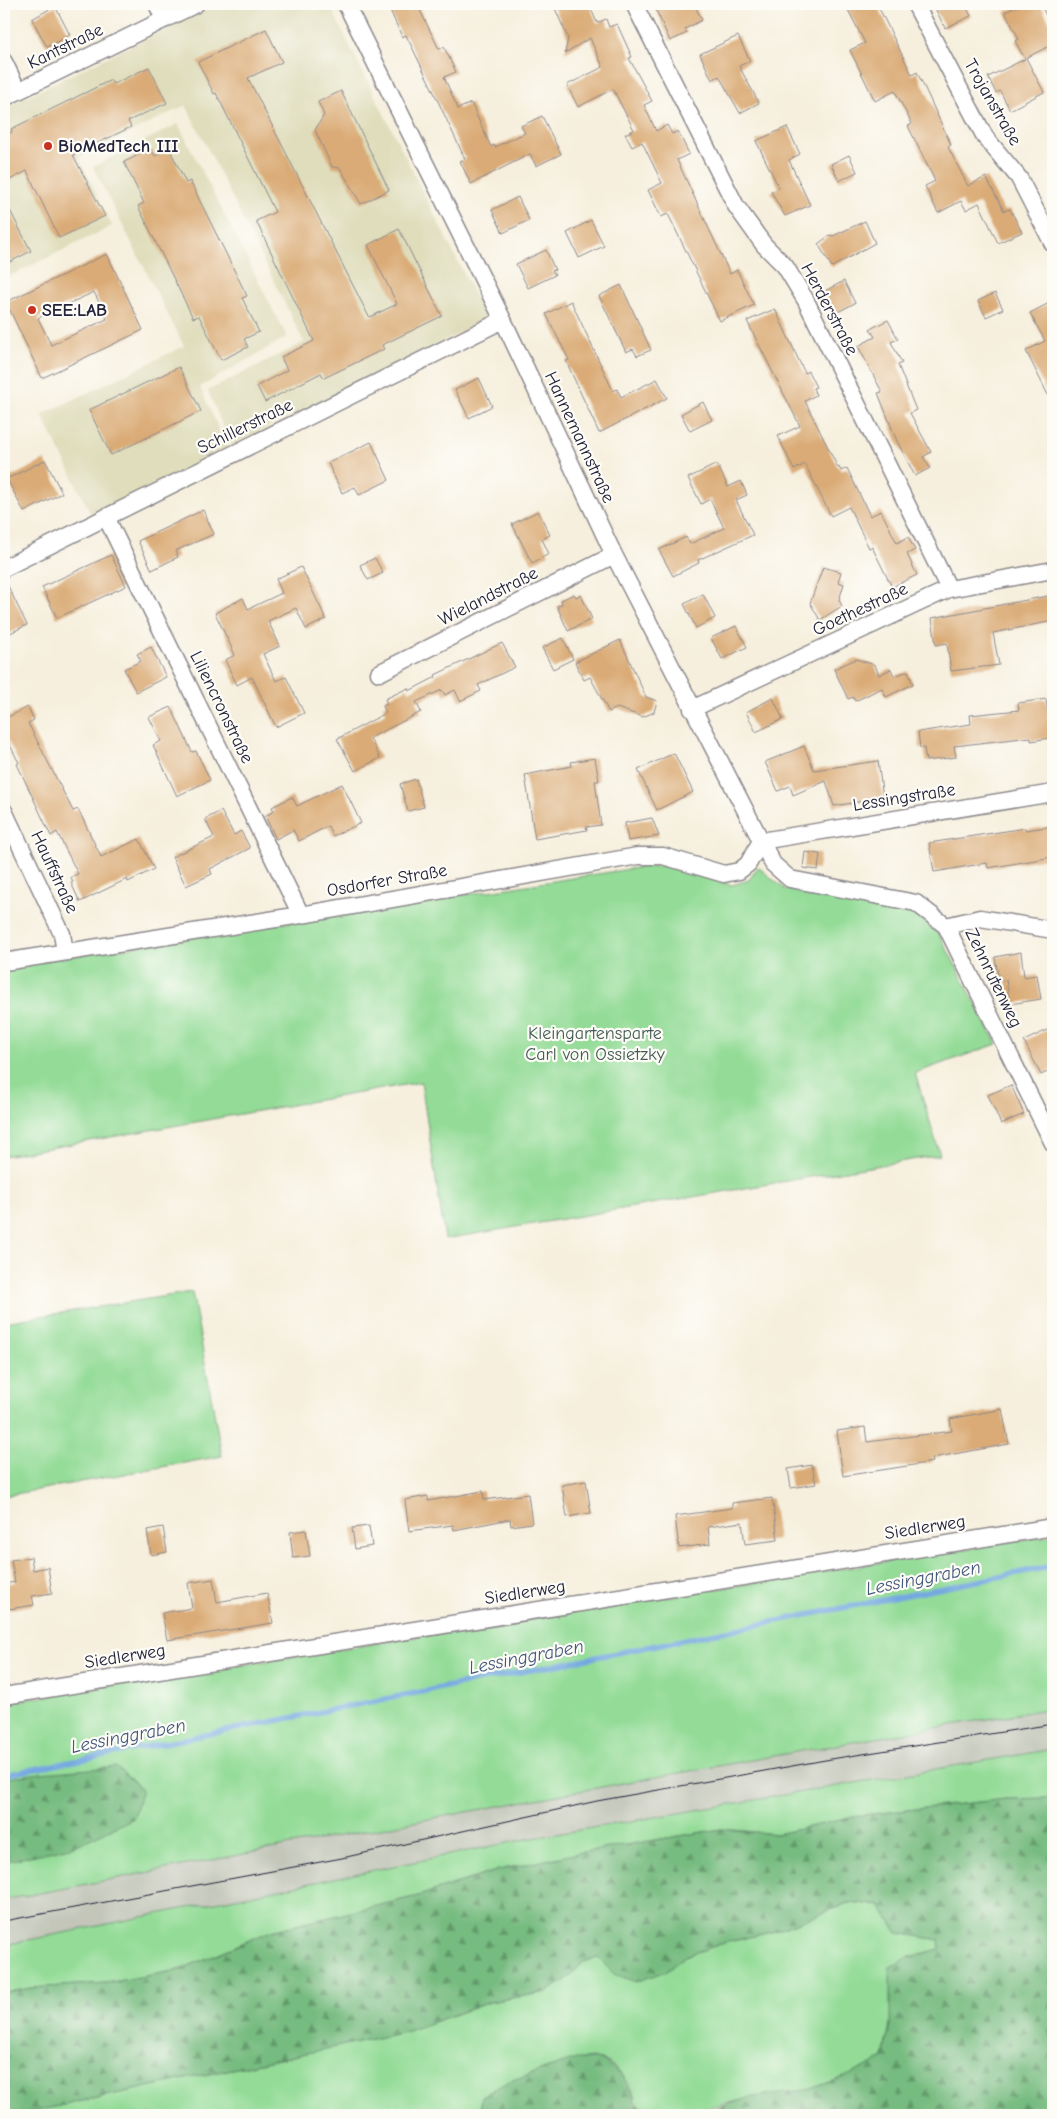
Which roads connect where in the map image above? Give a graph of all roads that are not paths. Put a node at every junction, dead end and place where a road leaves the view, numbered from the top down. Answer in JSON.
{"nodes":[{"id":1,"x":157,"y":4,"type":"edge"},
{"id":2,"x":196,"y":4,"type":"edge"},
{"id":3,"x":346,"y":4,"type":"edge"},
{"id":4,"x":634,"y":4,"type":"edge"},
{"id":5,"x":915,"y":4,"type":"edge"},
{"id":6,"x":164,"y":20,"type":"junction"},
{"id":7,"x":4,"y":62,"type":"edge"},
{"id":8,"x":11,"y":95,"type":"edge"},
{"id":9,"x":1053,"y":244,"type":"edge"},
{"id":10,"x":503,"y":320,"type":"junction"},
{"id":11,"x":106,"y":517,"type":"junction"},
{"id":12,"x":614,"y":555,"type":"junction"},
{"id":13,"x":4,"y":568,"type":"edge"},
{"id":14,"x":1053,"y":570,"type":"edge"},
{"id":15,"x":949,"y":589,"type":"junction"},
{"id":16,"x":379,"y":673,"type":"dead end"},
{"id":17,"x":692,"y":709,"type":"junction"},
{"id":18,"x":1053,"y":793,"type":"edge"},
{"id":19,"x":4,"y":811,"type":"edge"},
{"id":20,"x":760,"y":841,"type":"junction"},
{"id":21,"x":790,"y":879,"type":"joint"},
{"id":22,"x":301,"y":915,"type":"junction"},
{"id":23,"x":946,"y":926,"type":"junction"},
{"id":24,"x":1053,"y":930,"type":"edge"},
{"id":25,"x":65,"y":952,"type":"junction"},
{"id":26,"x":4,"y":962,"type":"edge"},
{"id":27,"x":1053,"y":1143,"type":"edge"},
{"id":28,"x":1053,"y":1527,"type":"edge"},
{"id":29,"x":4,"y":1696,"type":"edge"}],
"edges":[{"from":1,"to":6,"type":"street"},
{"from":2,"to":6,"type":"street","name":"Kantstraße"},
{"from":3,"to":10,"type":"street","name":"Hannemannstraße"},
{"from":4,"to":15,"type":"street","name":"Herderstraße"},
{"from":5,"to":9,"type":"street","name":"Trojanstraße"},
{"from":6,"to":8,"type":"street","name":"Kantstraße"},
{"from":7,"to":8,"type":"street"},
{"from":10,"to":11,"type":"street","name":"Schillerstraße"},
{"from":10,"to":12,"type":"street","name":"Hannemannstraße"},
{"from":11,"to":13,"type":"street","name":"Schillerstraße"},
{"from":11,"to":22,"type":"street","name":"Liliencronstraße"},
{"from":12,"to":16,"type":"street","name":"Wielandstraße"},
{"from":12,"to":17,"type":"street","name":"Hannemannstraße"},
{"from":14,"to":15,"type":"street","name":"Goethestraße"},
{"from":15,"to":17,"type":"street","name":"Goethestraße"},
{"from":17,"to":20,"type":"street","name":"Hannemannstraße"},
{"from":18,"to":20,"type":"street","name":"Lessingstraße"},
{"from":19,"to":25,"type":"street","name":"Hauffstraße"},
{"from":20,"to":21,"type":"street","name":"Hannemannstraße"},
{"from":20,"to":22,"type":"street","name":"Osdorfer Straße"},
{"from":21,"to":23,"type":"street","name":"Zehnrutenweg"},
{"from":22,"to":25,"type":"street","name":"Osdorfer Straße"},
{"from":23,"to":24,"type":"street"},
{"from":23,"to":27,"type":"street","name":"Zehnrutenweg"},
{"from":25,"to":26,"type":"street","name":"Osdorfer Straße"},
{"from":28,"to":29,"type":"street","name":"Siedlerweg"}]}
